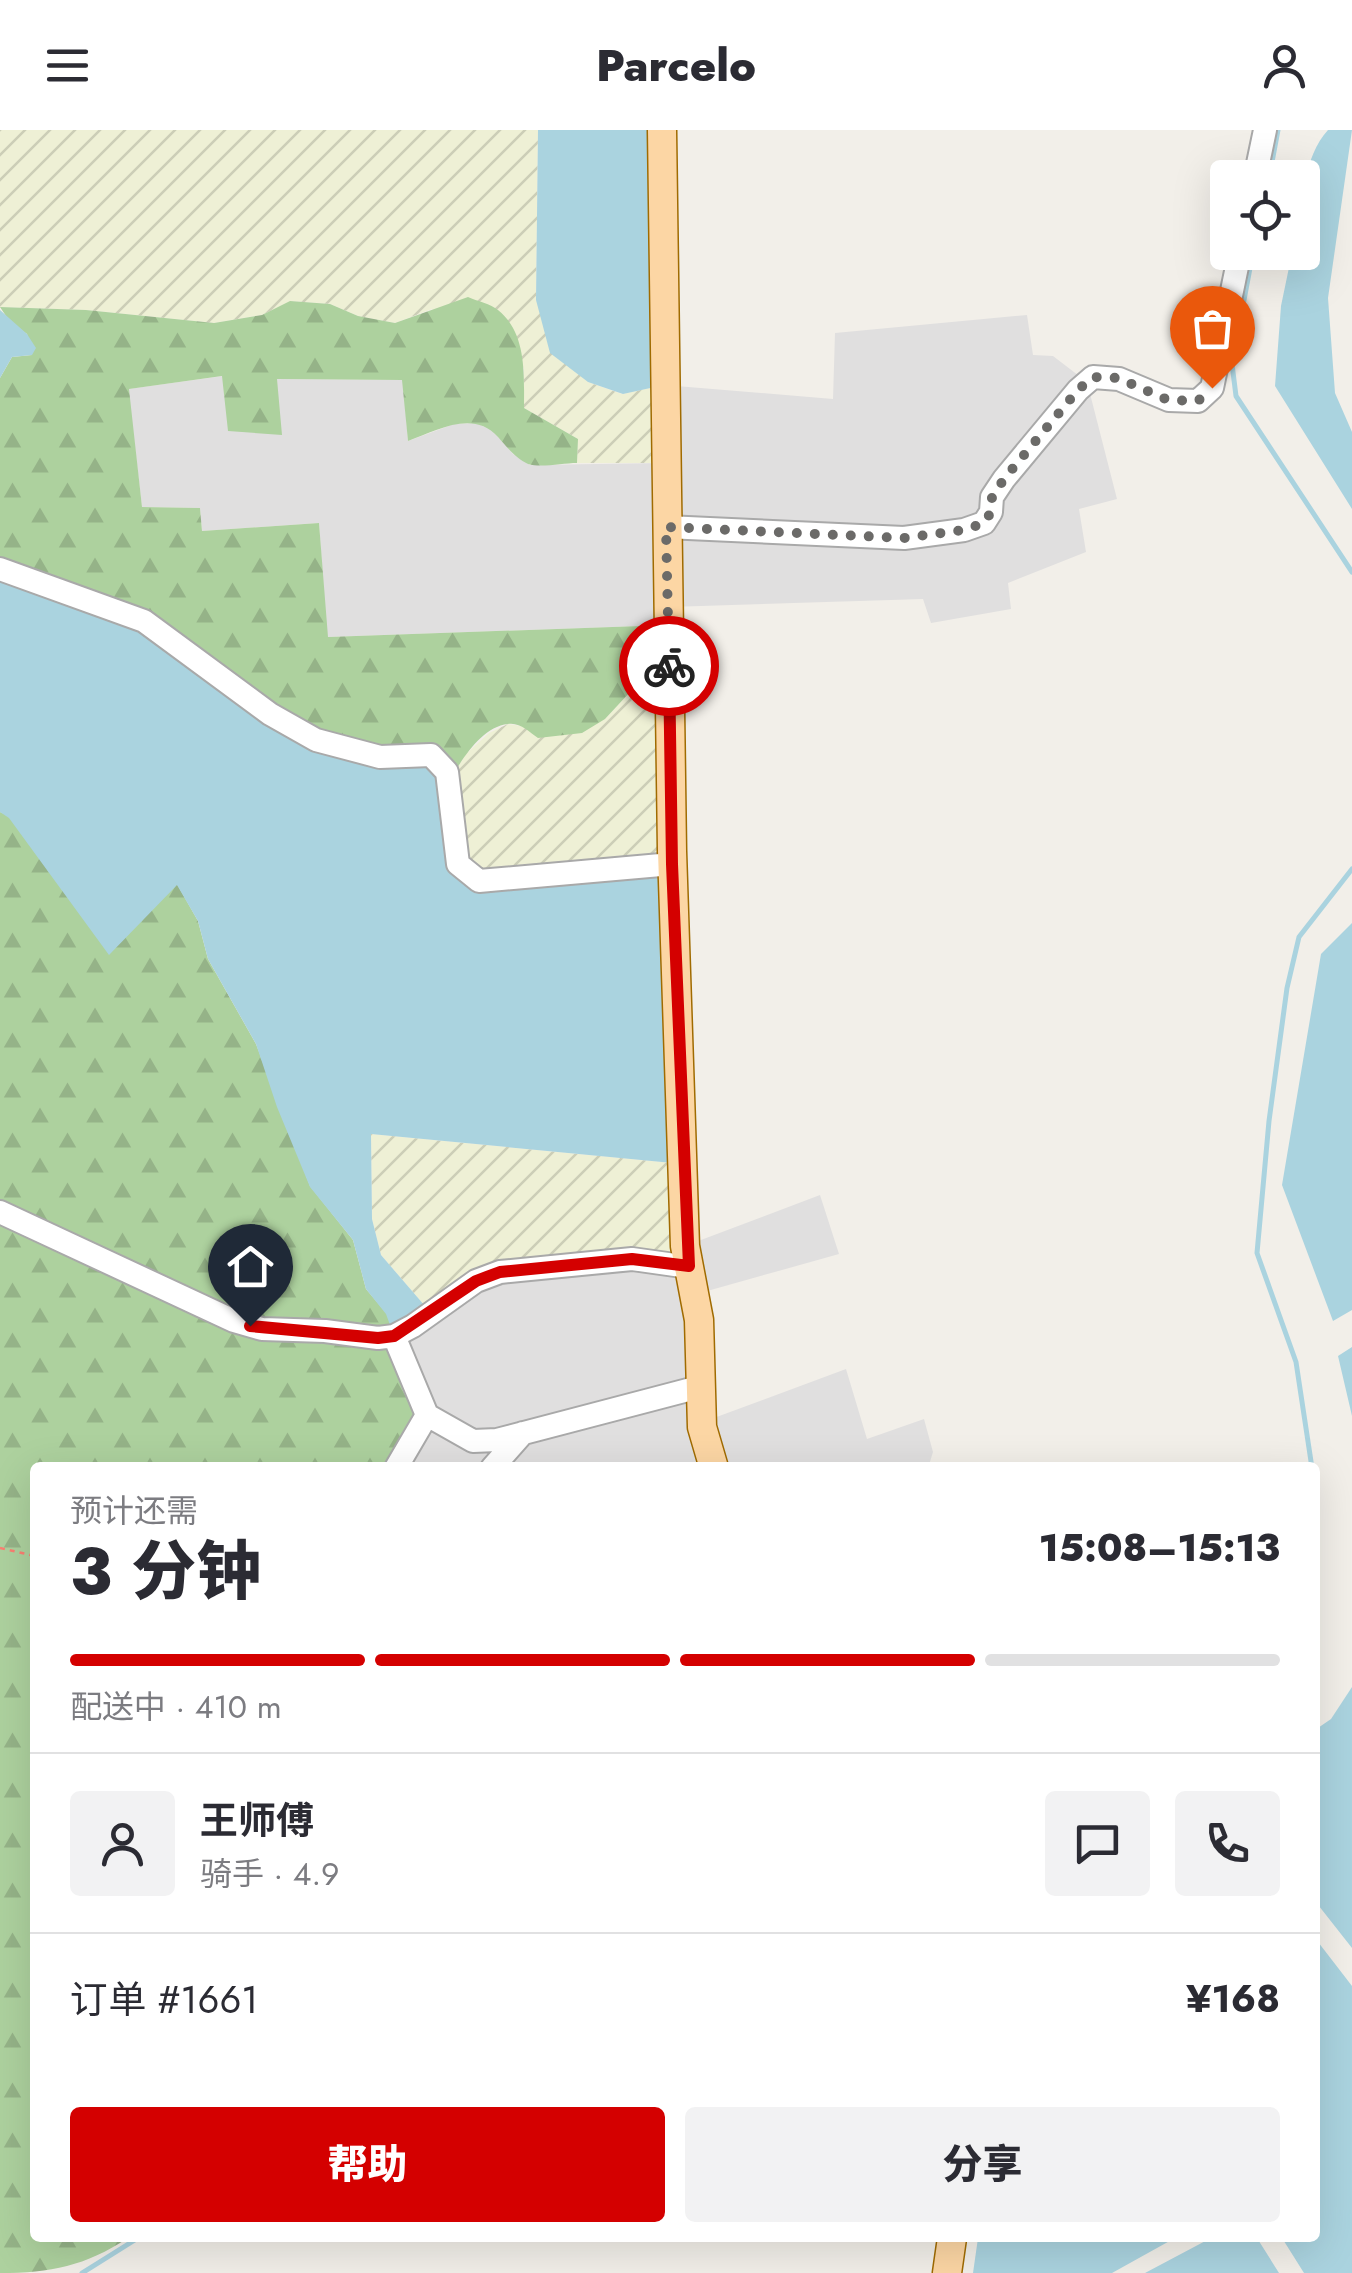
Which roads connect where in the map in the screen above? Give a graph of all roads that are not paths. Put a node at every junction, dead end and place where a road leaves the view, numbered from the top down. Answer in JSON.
{"nodes":[{"id":1,"x":662,"y":130,"type":"edge"},
{"id":2,"x":1264,"y":130,"type":"edge"},
{"id":3,"x":1258,"y":160,"type":"edge"},
{"id":4,"x":1236,"y":270,"type":"edge"},
{"id":5,"x":666,"y":527,"type":"junction"},
{"id":6,"x":0,"y":570,"type":"edge"},
{"id":7,"x":672,"y":864,"type":"junction"},
{"id":8,"x":0,"y":1212,"type":"edge"},
{"id":9,"x":689,"y":1266,"type":"junction"},
{"id":10,"x":394,"y":1336,"type":"junction"},
{"id":11,"x":703,"y":1386,"type":"junction"},
{"id":12,"x":427,"y":1415,"type":"junction"},
{"id":13,"x":523,"y":1434,"type":"junction"},
{"id":14,"x":400,"y":1462,"type":"edge"},
{"id":15,"x":497,"y":1462,"type":"edge"},
{"id":16,"x":712,"y":1462,"type":"edge"},
{"id":17,"x":951,"y":2242,"type":"edge"},
{"id":18,"x":947,"y":2273,"type":"edge"}],
"edges":[{"from":1,"to":5,"type":"main road"},
{"from":2,"to":3,"type":"street"},
{"from":4,"to":5,"type":"street"},
{"from":5,"to":7,"type":"main road"},
{"from":6,"to":7,"type":"street"},
{"from":7,"to":9,"type":"main road"},
{"from":8,"to":10,"type":"street"},
{"from":9,"to":10,"type":"street"},
{"from":9,"to":11,"type":"main road"},
{"from":10,"to":12,"type":"street"},
{"from":11,"to":13,"type":"street"},
{"from":11,"to":16,"type":"main road"},
{"from":12,"to":13,"type":"street"},
{"from":12,"to":14,"type":"street"},
{"from":13,"to":15,"type":"street"},
{"from":17,"to":18,"type":"main road"}]}
